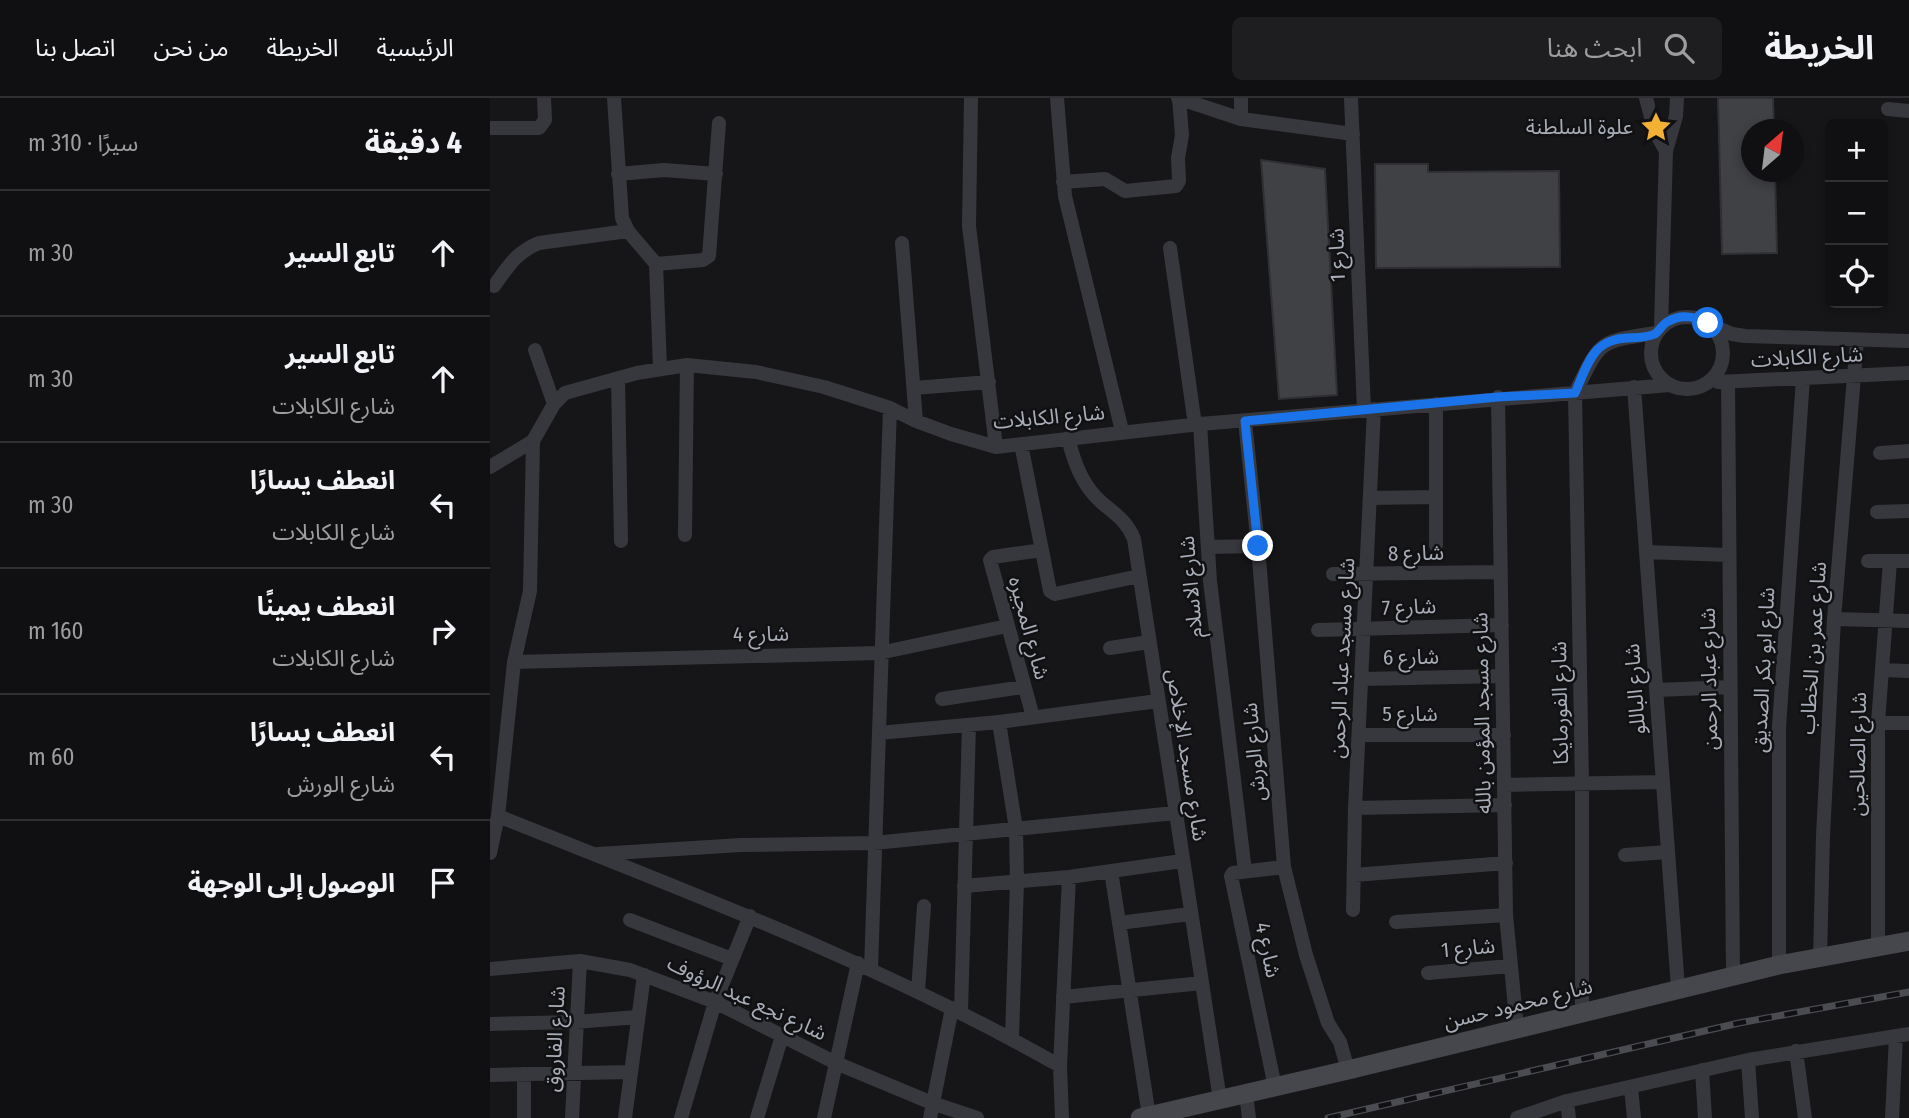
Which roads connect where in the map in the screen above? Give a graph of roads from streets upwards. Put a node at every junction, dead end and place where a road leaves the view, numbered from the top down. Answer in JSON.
{"nodes":[{"id":1,"x":544,"y":98,"type":"edge"},
{"id":2,"x":614,"y":98,"type":"edge"},
{"id":3,"x":971,"y":98,"type":"edge"},
{"id":4,"x":1057,"y":98,"type":"edge"},
{"id":5,"x":1179,"y":98,"type":"edge"},
{"id":6,"x":1241,"y":98,"type":"edge"},
{"id":7,"x":1351,"y":98,"type":"edge"},
{"id":8,"x":1646,"y":98,"type":"edge"},
{"id":9,"x":1677,"y":98,"type":"edge"},
{"id":10,"x":1888,"y":109,"type":"dead end"},
{"id":11,"x":1909,"y":111,"type":"edge"},
{"id":12,"x":1241,"y":119,"type":"junction"},
{"id":13,"x":719,"y":123,"type":"dead end"},
{"id":14,"x":490,"y":128,"type":"edge"},
{"id":15,"x":1353,"y":134,"type":"junction"},
{"id":16,"x":1666,"y":151,"type":"junction"},
{"id":17,"x":618,"y":174,"type":"junction"},
{"id":18,"x":716,"y":174,"type":"junction"},
{"id":19,"x":1063,"y":182,"type":"junction"},
{"id":20,"x":628,"y":231,"type":"junction"},
{"id":21,"x":902,"y":243,"type":"dead end"},
{"id":22,"x":1170,"y":248,"type":"dead end"},
{"id":23,"x":656,"y":264,"type":"junction"},
{"id":24,"x":494,"y":286,"type":"dead end"},
{"id":25,"x":1708,"y":323,"type":"junction"},
{"id":26,"x":1658,"y":330,"type":"junction"},
{"id":27,"x":1857,"y":340,"type":"junction"},
{"id":28,"x":1909,"y":341,"type":"edge"},
{"id":29,"x":535,"y":350,"type":"dead end"},
{"id":30,"x":687,"y":365,"type":"junction"},
{"id":31,"x":660,"y":368,"type":"junction"},
{"id":32,"x":1909,"y":373,"type":"edge"},
{"id":33,"x":1854,"y":375,"type":"junction"},
{"id":34,"x":1803,"y":378,"type":"junction"},
{"id":35,"x":618,"y":379,"type":"junction"},
{"id":36,"x":989,"y":382,"type":"junction"},
{"id":37,"x":1728,"y":382,"type":"junction"},
{"id":38,"x":1707,"y":383,"type":"junction"},
{"id":39,"x":1670,"y":385,"type":"junction"},
{"id":40,"x":1634,"y":387,"type":"junction"},
{"id":41,"x":914,"y":388,"type":"junction"},
{"id":42,"x":1575,"y":393,"type":"junction"},
{"id":43,"x":1498,"y":397,"type":"junction"},
{"id":44,"x":554,"y":404,"type":"junction"},
{"id":45,"x":1436,"y":404,"type":"junction"},
{"id":46,"x":890,"y":408,"type":"junction"},
{"id":47,"x":1369,"y":409,"type":"junction"},
{"id":48,"x":916,"y":421,"type":"junction"},
{"id":49,"x":1245,"y":421,"type":"junction"},
{"id":50,"x":1198,"y":424,"type":"junction"},
{"id":51,"x":1122,"y":431,"type":"junction"},
{"id":52,"x":1068,"y":438,"type":"junction"},
{"id":53,"x":533,"y":441,"type":"junction"},
{"id":54,"x":1021,"y":444,"type":"junction"},
{"id":55,"x":996,"y":446,"type":"junction"},
{"id":56,"x":1909,"y":451,"type":"edge"},
{"id":57,"x":1880,"y":453,"type":"dead end"},
{"id":58,"x":490,"y":467,"type":"edge"},
{"id":59,"x":1435,"y":497,"type":"junction"},
{"id":60,"x":1370,"y":498,"type":"junction"},
{"id":61,"x":1909,"y":511,"type":"edge"},
{"id":62,"x":1877,"y":512,"type":"dead end"},
{"id":63,"x":684,"y":535,"type":"dead end"},
{"id":64,"x":621,"y":541,"type":"dead end"},
{"id":65,"x":1436,"y":545,"type":"dead end"},
{"id":66,"x":1258,"y":546,"type":"junction"},
{"id":67,"x":1208,"y":547,"type":"junction"},
{"id":68,"x":1042,"y":550,"type":"junction"},
{"id":69,"x":1646,"y":552,"type":"junction"},
{"id":70,"x":1729,"y":555,"type":"junction"},
{"id":71,"x":1868,"y":561,"type":"dead end"},
{"id":72,"x":1890,"y":561,"type":"junction"},
{"id":73,"x":1909,"y":561,"type":"edge"},
{"id":74,"x":1501,"y":572,"type":"junction"},
{"id":75,"x":1367,"y":574,"type":"junction"},
{"id":76,"x":1333,"y":575,"type":"dead end"},
{"id":77,"x":1139,"y":576,"type":"junction"},
{"id":78,"x":1834,"y":619,"type":"junction"},
{"id":79,"x":1885,"y":620,"type":"junction"},
{"id":80,"x":1909,"y":621,"type":"edge"},
{"id":81,"x":1502,"y":625,"type":"junction"},
{"id":82,"x":1007,"y":626,"type":"junction"},
{"id":83,"x":1364,"y":629,"type":"junction"},
{"id":84,"x":1318,"y":631,"type":"dead end"},
{"id":85,"x":1149,"y":642,"type":"junction"},
{"id":86,"x":1110,"y":648,"type":"dead end"},
{"id":87,"x":879,"y":653,"type":"junction"},
{"id":88,"x":514,"y":662,"type":"junction"},
{"id":89,"x":1882,"y":670,"type":"junction"},
{"id":90,"x":1909,"y":671,"type":"edge"},
{"id":91,"x":1502,"y":676,"type":"junction"},
{"id":92,"x":1362,"y":679,"type":"junction"},
{"id":93,"x":1023,"y":687,"type":"junction"},
{"id":94,"x":1730,"y":687,"type":"junction"},
{"id":95,"x":1657,"y":690,"type":"junction"},
{"id":96,"x":942,"y":699,"type":"dead end"},
{"id":97,"x":1158,"y":701,"type":"junction"},
{"id":98,"x":1033,"y":717,"type":"junction"},
{"id":99,"x":999,"y":722,"type":"junction"},
{"id":100,"x":1878,"y":723,"type":"junction"},
{"id":101,"x":1909,"y":723,"type":"edge"},
{"id":102,"x":969,"y":725,"type":"junction"},
{"id":103,"x":879,"y":733,"type":"junction"},
{"id":104,"x":1504,"y":735,"type":"junction"},
{"id":105,"x":1359,"y":736,"type":"junction"},
{"id":106,"x":1663,"y":782,"type":"junction"},
{"id":107,"x":1504,"y":785,"type":"junction"},
{"id":108,"x":1582,"y":785,"type":"junction"},
{"id":109,"x":1505,"y":805,"type":"junction"},
{"id":110,"x":1355,"y":808,"type":"junction"},
{"id":111,"x":1175,"y":813,"type":"junction"},
{"id":112,"x":498,"y":816,"type":"junction"},
{"id":113,"x":1016,"y":829,"type":"junction"},
{"id":114,"x":965,"y":834,"type":"junction"},
{"id":115,"x":874,"y":843,"type":"junction"},
{"id":116,"x":490,"y":850,"type":"edge"},
{"id":117,"x":1668,"y":852,"type":"junction"},
{"id":118,"x":593,"y":854,"type":"junction"},
{"id":119,"x":1625,"y":855,"type":"dead end"},
{"id":120,"x":1182,"y":861,"type":"junction"},
{"id":121,"x":1506,"y":863,"type":"junction"},
{"id":122,"x":1284,"y":867,"type":"junction"},
{"id":123,"x":1111,"y":871,"type":"junction"},
{"id":124,"x":1245,"y":871,"type":"junction"},
{"id":125,"x":1354,"y":875,"type":"junction"},
{"id":126,"x":1069,"y":877,"type":"junction"},
{"id":127,"x":1017,"y":881,"type":"junction"},
{"id":128,"x":964,"y":886,"type":"junction"},
{"id":129,"x":924,"y":906,"type":"dead end"},
{"id":130,"x":1353,"y":910,"type":"dead end"},
{"id":131,"x":1190,"y":914,"type":"junction"},
{"id":132,"x":1506,"y":915,"type":"junction"},
{"id":133,"x":750,"y":916,"type":"junction"},
{"id":134,"x":630,"y":920,"type":"dead end"},
{"id":135,"x":1396,"y":922,"type":"dead end"},
{"id":136,"x":1119,"y":923,"type":"junction"},
{"id":137,"x":1909,"y":941,"type":"edge"},
{"id":138,"x":1878,"y":947,"type":"junction"},
{"id":139,"x":1820,"y":958,"type":"junction"},
{"id":140,"x":732,"y":959,"type":"junction"},
{"id":141,"x":580,"y":961,"type":"junction"},
{"id":142,"x":1779,"y":965,"type":"junction"},
{"id":143,"x":864,"y":966,"type":"junction"},
{"id":144,"x":1511,"y":966,"type":"junction"},
{"id":145,"x":490,"y":969,"type":"edge"},
{"id":146,"x":1428,"y":973,"type":"dead end"},
{"id":147,"x":644,"y":975,"type":"junction"},
{"id":148,"x":1733,"y":976,"type":"junction"},
{"id":149,"x":1202,"y":983,"type":"junction"},
{"id":150,"x":1678,"y":988,"type":"junction"},
{"id":151,"x":1129,"y":990,"type":"junction"},
{"id":152,"x":918,"y":991,"type":"junction"},
{"id":153,"x":1063,"y":997,"type":"junction"},
{"id":154,"x":715,"y":1002,"type":"junction"},
{"id":155,"x":956,"y":1010,"type":"junction"},
{"id":156,"x":1582,"y":1012,"type":"junction"},
{"id":157,"x":636,"y":1017,"type":"junction"},
{"id":158,"x":576,"y":1022,"type":"junction"},
{"id":159,"x":490,"y":1024,"type":"edge"},
{"id":160,"x":1517,"y":1028,"type":"junction"},
{"id":161,"x":1902,"y":1035,"type":"edge"},
{"id":162,"x":782,"y":1036,"type":"junction"},
{"id":163,"x":1012,"y":1038,"type":"junction"},
{"id":164,"x":1796,"y":1051,"type":"junction"},
{"id":165,"x":1748,"y":1060,"type":"junction"},
{"id":166,"x":836,"y":1063,"type":"junction"},
{"id":167,"x":1060,"y":1066,"type":"junction"},
{"id":168,"x":1348,"y":1070,"type":"junction"},
{"id":169,"x":1702,"y":1070,"type":"junction"},
{"id":170,"x":630,"y":1072,"type":"junction"},
{"id":171,"x":574,"y":1073,"type":"junction"},
{"id":172,"x":524,"y":1074,"type":"junction"},
{"id":173,"x":490,"y":1075,"type":"edge"},
{"id":174,"x":1275,"y":1087,"type":"junction"},
{"id":175,"x":1631,"y":1088,"type":"junction"},
{"id":176,"x":1246,"y":1094,"type":"junction"},
{"id":177,"x":1220,"y":1100,"type":"junction"},
{"id":178,"x":1567,"y":1101,"type":"junction"},
{"id":179,"x":932,"y":1103,"type":"junction"},
{"id":180,"x":1144,"y":1117,"type":"edge"},
{"id":181,"x":524,"y":1118,"type":"edge"},
{"id":182,"x":572,"y":1118,"type":"edge"},
{"id":183,"x":625,"y":1118,"type":"edge"},
{"id":184,"x":681,"y":1118,"type":"edge"},
{"id":185,"x":757,"y":1118,"type":"edge"},
{"id":186,"x":824,"y":1118,"type":"edge"},
{"id":187,"x":930,"y":1118,"type":"edge"},
{"id":188,"x":976,"y":1118,"type":"edge"},
{"id":189,"x":1062,"y":1118,"type":"edge"},
{"id":190,"x":1249,"y":1118,"type":"edge"},
{"id":191,"x":1517,"y":1118,"type":"edge"},
{"id":192,"x":1569,"y":1118,"type":"edge"},
{"id":193,"x":1634,"y":1118,"type":"edge"},
{"id":194,"x":1705,"y":1118,"type":"edge"},
{"id":195,"x":1752,"y":1118,"type":"edge"},
{"id":196,"x":1804,"y":1118,"type":"edge"},
{"id":197,"x":1892,"y":1118,"type":"edge"}],
"edges":[{"from":1,"to":14,"type":"street"},
{"from":2,"to":17,"type":"street"},
{"from":3,"to":36,"type":"street"},
{"from":4,"to":19,"type":"street"},
{"from":5,"to":12,"type":"street"},
{"from":5,"to":19,"type":"street"},
{"from":6,"to":12,"type":"street"},
{"from":7,"to":15,"type":"street","name":"شارع 1"},
{"from":8,"to":16,"type":"street"},
{"from":9,"to":16,"type":"street"},
{"from":10,"to":11,"type":"street"},
{"from":12,"to":15,"type":"street"},
{"from":13,"to":18,"type":"street"},
{"from":15,"to":47,"type":"street","name":"شارع 1"},
{"from":16,"to":26,"type":"street"},
{"from":17,"to":18,"type":"street"},
{"from":17,"to":20,"type":"street"},
{"from":18,"to":23,"type":"street"},
{"from":19,"to":51,"type":"street"},
{"from":20,"to":23,"type":"street"},
{"from":20,"to":24,"type":"street"},
{"from":21,"to":41,"type":"street"},
{"from":22,"to":50,"type":"street","name":"شارع الاسلام"},
{"from":23,"to":31,"type":"street"},
{"from":25,"to":26,"type":"street"},
{"from":25,"to":27,"type":"street","name":"شارع الكابلات"},
{"from":25,"to":38,"type":"street"},
{"from":26,"to":39,"type":"street"},
{"from":26,"to":42,"type":"street"},
{"from":27,"to":28,"type":"street","name":"شارع الكابلات"},
{"from":27,"to":33,"type":"street","name":"شارع عمر بن الخطاب"},
{"from":29,"to":44,"type":"street"},
{"from":30,"to":31,"type":"street","name":"شارع الكابلات"},
{"from":30,"to":46,"type":"street","name":"شارع الكابلات"},
{"from":30,"to":63,"type":"street"},
{"from":31,"to":35,"type":"street","name":"شارع الكابلات"},
{"from":32,"to":33,"type":"street","name":"شارع الكابلات"},
{"from":33,"to":34,"type":"street","name":"شارع الكابلات"},
{"from":33,"to":78,"type":"street","name":"شارع عمر بن الخطاب"},
{"from":34,"to":37,"type":"street","name":"شارع الكابلات"},
{"from":34,"to":142,"type":"street","name":"شارع ابو بكر الصديق"},
{"from":35,"to":44,"type":"street","name":"شارع الكابلات"},
{"from":35,"to":64,"type":"street"},
{"from":36,"to":41,"type":"street"},
{"from":36,"to":55,"type":"street"},
{"from":37,"to":38,"type":"street","name":"شارع الكابلات"},
{"from":37,"to":70,"type":"street","name":"شارع عباد الرحمن"},
{"from":38,"to":39,"type":"street"},
{"from":39,"to":40,"type":"street","name":"شارع الكابلات"},
{"from":40,"to":42,"type":"street","name":"شارع الكابلات"},
{"from":40,"to":69,"type":"street","name":"شارع الباللو"},
{"from":41,"to":48,"type":"street"},
{"from":42,"to":43,"type":"street","name":"شارع الكابلات"},
{"from":42,"to":108,"type":"street","name":"شارع الفورمايكا"},
{"from":43,"to":45,"type":"street","name":"شارع الكابلات"},
{"from":43,"to":74,"type":"street","name":"شارع مسجد المؤمن بالله"},
{"from":44,"to":53,"type":"street"},
{"from":45,"to":47,"type":"street","name":"شارع الكابلات"},
{"from":45,"to":59,"type":"street"},
{"from":46,"to":48,"type":"street","name":"شارع الكابلات"},
{"from":46,"to":87,"type":"street"},
{"from":47,"to":49,"type":"street","name":"شارع الكابلات"},
{"from":47,"to":60,"type":"street","name":"شارع مسجد عباد الرحمن"},
{"from":48,"to":55,"type":"street","name":"شارع الكابلات"},
{"from":49,"to":50,"type":"street","name":"شارع الكابلات"},
{"from":49,"to":66,"type":"street","name":"شارع الورش"},
{"from":50,"to":51,"type":"street","name":"شارع الكابلات"},
{"from":50,"to":67,"type":"street","name":"شارع الاسلام"},
{"from":51,"to":52,"type":"street","name":"شارع الكابلات"},
{"from":52,"to":54,"type":"street","name":"شارع الكابلات"},
{"from":52,"to":77,"type":"street","name":"شارع مسجد الإخلاص"},
{"from":53,"to":58,"type":"street"},
{"from":53,"to":88,"type":"street"},
{"from":54,"to":55,"type":"street","name":"شارع الكابلات"},
{"from":54,"to":68,"type":"street"},
{"from":56,"to":57,"type":"street"},
{"from":59,"to":60,"type":"street"},
{"from":59,"to":65,"type":"street"},
{"from":60,"to":75,"type":"street","name":"شارع مسجد عباد الرحمن"},
{"from":61,"to":62,"type":"street"},
{"from":66,"to":67,"type":"street"},
{"from":66,"to":122,"type":"street","name":"شارع الورش"},
{"from":67,"to":124,"type":"street","name":"شارع الاسلام"},
{"from":68,"to":77,"type":"street"},
{"from":68,"to":82,"type":"street","name":"شارع المجيره"},
{"from":69,"to":70,"type":"street"},
{"from":69,"to":95,"type":"street","name":"شارع الباللو"},
{"from":70,"to":94,"type":"street","name":"شارع عباد الرحمن"},
{"from":71,"to":72,"type":"street"},
{"from":72,"to":73,"type":"street"},
{"from":72,"to":79,"type":"street","name":"شارع الصالحين"},
{"from":74,"to":75,"type":"street","name":"شارع 8"},
{"from":74,"to":81,"type":"street","name":"شارع مسجد المؤمن بالله"},
{"from":75,"to":76,"type":"street","name":"شارع 8"},
{"from":75,"to":83,"type":"street","name":"شارع مسجد عباد الرحمن"},
{"from":77,"to":85,"type":"street","name":"شارع مسجد الإخلاص"},
{"from":78,"to":79,"type":"street"},
{"from":78,"to":139,"type":"street","name":"شارع عمر بن الخطاب"},
{"from":79,"to":80,"type":"street"},
{"from":79,"to":89,"type":"street","name":"شارع الصالحين"},
{"from":81,"to":83,"type":"street","name":"شارع 7"},
{"from":81,"to":91,"type":"street","name":"شارع مسجد المؤمن بالله"},
{"from":82,"to":87,"type":"street","name":"شارع 4"},
{"from":82,"to":93,"type":"street","name":"شارع المجيره"},
{"from":83,"to":84,"type":"street","name":"شارع 7"},
{"from":83,"to":92,"type":"street","name":"شارع مسجد عباد الرحمن"},
{"from":85,"to":86,"type":"street"},
{"from":85,"to":97,"type":"street","name":"شارع مسجد الإخلاص"},
{"from":87,"to":88,"type":"street","name":"شارع 4"},
{"from":87,"to":103,"type":"street"},
{"from":88,"to":112,"type":"street"},
{"from":89,"to":90,"type":"street"},
{"from":89,"to":100,"type":"street","name":"شارع الصالحين"},
{"from":91,"to":92,"type":"street","name":"شارع 6"},
{"from":91,"to":104,"type":"street","name":"شارع مسجد المؤمن بالله"},
{"from":92,"to":105,"type":"street","name":"شارع مسجد عباد الرحمن"},
{"from":93,"to":96,"type":"street"},
{"from":93,"to":98,"type":"street","name":"شارع المجيره"},
{"from":94,"to":95,"type":"street"},
{"from":94,"to":148,"type":"street","name":"شارع عباد الرحمن"},
{"from":95,"to":106,"type":"street","name":"شارع الباللو"},
{"from":97,"to":98,"type":"street"},
{"from":97,"to":111,"type":"street","name":"شارع مسجد الإخلاص"},
{"from":98,"to":99,"type":"street"},
{"from":99,"to":102,"type":"street"},
{"from":99,"to":113,"type":"street"},
{"from":100,"to":101,"type":"street"},
{"from":100,"to":138,"type":"street","name":"شارع الصالحين"},
{"from":102,"to":103,"type":"street"},
{"from":102,"to":114,"type":"street"},
{"from":103,"to":115,"type":"street"},
{"from":104,"to":105,"type":"street","name":"شارع 5"},
{"from":104,"to":107,"type":"street","name":"شارع مسجد المؤمن بالله"},
{"from":105,"to":110,"type":"street","name":"شارع مسجد عباد الرحمن"},
{"from":106,"to":108,"type":"street"},
{"from":106,"to":117,"type":"street","name":"شارع الباللو"},
{"from":107,"to":108,"type":"street"},
{"from":107,"to":109,"type":"street","name":"شارع مسجد المؤمن بالله"},
{"from":108,"to":156,"type":"street","name":"شارع الفورمايكا"},
{"from":109,"to":110,"type":"street"},
{"from":109,"to":121,"type":"street","name":"شارع مسجد المؤمن بالله"},
{"from":110,"to":125,"type":"street","name":"شارع مسجد عباد الرحمن"},
{"from":111,"to":113,"type":"street"},
{"from":111,"to":120,"type":"street","name":"شارع مسجد الإخلاص"},
{"from":112,"to":116,"type":"street"},
{"from":112,"to":118,"type":"street"},
{"from":113,"to":114,"type":"street"},
{"from":113,"to":127,"type":"street"},
{"from":114,"to":115,"type":"street"},
{"from":114,"to":128,"type":"street"},
{"from":115,"to":118,"type":"street"},
{"from":115,"to":143,"type":"street"},
{"from":117,"to":119,"type":"street"},
{"from":117,"to":150,"type":"street","name":"شارع الباللو"},
{"from":118,"to":133,"type":"street"},
{"from":120,"to":123,"type":"street"},
{"from":120,"to":131,"type":"street","name":"شارع مسجد الإخلاص"},
{"from":121,"to":125,"type":"street"},
{"from":121,"to":132,"type":"street","name":"شارع مسجد المؤمن بالله"},
{"from":122,"to":124,"type":"street"},
{"from":122,"to":168,"type":"street","name":"شارع الورش"},
{"from":123,"to":126,"type":"street"},
{"from":123,"to":136,"type":"street"},
{"from":124,"to":174,"type":"street","name":"شارع 4"},
{"from":125,"to":130,"type":"street","name":"شارع مسجد عباد الرحمن"},
{"from":126,"to":127,"type":"street"},
{"from":126,"to":153,"type":"street"},
{"from":127,"to":128,"type":"street"},
{"from":127,"to":163,"type":"street"},
{"from":128,"to":155,"type":"street"},
{"from":129,"to":152,"type":"street"},
{"from":131,"to":136,"type":"street"},
{"from":131,"to":149,"type":"street","name":"شارع مسجد الإخلاص"},
{"from":132,"to":135,"type":"street"},
{"from":132,"to":144,"type":"street","name":"شارع مسجد المؤمن بالله"},
{"from":133,"to":140,"type":"street"},
{"from":133,"to":143,"type":"street"},
{"from":134,"to":140,"type":"street"},
{"from":136,"to":151,"type":"street"},
{"from":137,"to":138,"type":"street","name":"شارع محمود حسن"},
{"from":138,"to":139,"type":"street","name":"شارع محمود حسن"},
{"from":139,"to":142,"type":"street","name":"شارع محمود حسن"},
{"from":140,"to":154,"type":"street"},
{"from":141,"to":145,"type":"street","name":"شارع نجع عبد الرؤوف"},
{"from":141,"to":147,"type":"street","name":"شارع نجع عبد الرؤوف"},
{"from":141,"to":158,"type":"street","name":"شارع الفاروق"},
{"from":142,"to":148,"type":"street","name":"شارع محمود حسن"},
{"from":143,"to":152,"type":"street"},
{"from":143,"to":166,"type":"street"},
{"from":144,"to":146,"type":"street","name":"شارع 1"},
{"from":144,"to":160,"type":"street","name":"شارع مسجد المؤمن بالله"},
{"from":147,"to":154,"type":"street","name":"شارع نجع عبد الرؤوف"},
{"from":147,"to":157,"type":"street"},
{"from":148,"to":150,"type":"street","name":"شارع محمود حسن"},
{"from":149,"to":151,"type":"street"},
{"from":149,"to":177,"type":"street","name":"شارع مسجد الإخلاص"},
{"from":150,"to":156,"type":"street","name":"شارع محمود حسن"},
{"from":151,"to":153,"type":"street"},
{"from":151,"to":180,"type":"street"},
{"from":152,"to":155,"type":"street"},
{"from":153,"to":167,"type":"street"},
{"from":154,"to":162,"type":"street","name":"شارع نجع عبد الرؤوف"},
{"from":154,"to":184,"type":"street"},
{"from":155,"to":163,"type":"street"},
{"from":155,"to":179,"type":"street"},
{"from":156,"to":160,"type":"street","name":"شارع محمود حسن"},
{"from":157,"to":158,"type":"street"},
{"from":157,"to":170,"type":"street"},
{"from":158,"to":159,"type":"street"},
{"from":158,"to":171,"type":"street","name":"شارع الفاروق"},
{"from":160,"to":168,"type":"street","name":"شارع محمود حسن"},
{"from":161,"to":164,"type":"street"},
{"from":161,"to":197,"type":"street"},
{"from":162,"to":166,"type":"street","name":"شارع نجع عبد الرؤوف"},
{"from":162,"to":185,"type":"street"},
{"from":163,"to":167,"type":"street"},
{"from":164,"to":165,"type":"street"},
{"from":164,"to":196,"type":"street"},
{"from":165,"to":169,"type":"street"},
{"from":165,"to":195,"type":"street"},
{"from":166,"to":179,"type":"street","name":"شارع نجع عبد الرؤوف"},
{"from":166,"to":186,"type":"street"},
{"from":167,"to":189,"type":"street"},
{"from":168,"to":174,"type":"street","name":"شارع محمود حسن"},
{"from":169,"to":175,"type":"street"},
{"from":169,"to":194,"type":"street"},
{"from":170,"to":171,"type":"street"},
{"from":170,"to":183,"type":"street"},
{"from":171,"to":172,"type":"street"},
{"from":171,"to":182,"type":"street","name":"شارع الفاروق"},
{"from":172,"to":173,"type":"street"},
{"from":172,"to":181,"type":"street"},
{"from":174,"to":176,"type":"street","name":"شارع محمود حسن"},
{"from":175,"to":178,"type":"street"},
{"from":175,"to":193,"type":"street"},
{"from":176,"to":177,"type":"street","name":"شارع محمود حسن"},
{"from":176,"to":190,"type":"street"},
{"from":177,"to":180,"type":"street","name":"شارع محمود حسن"},
{"from":178,"to":191,"type":"street"},
{"from":178,"to":192,"type":"street"},
{"from":179,"to":187,"type":"street"},
{"from":179,"to":188,"type":"street","name":"شارع نجع عبد الرؤوف"}]}
